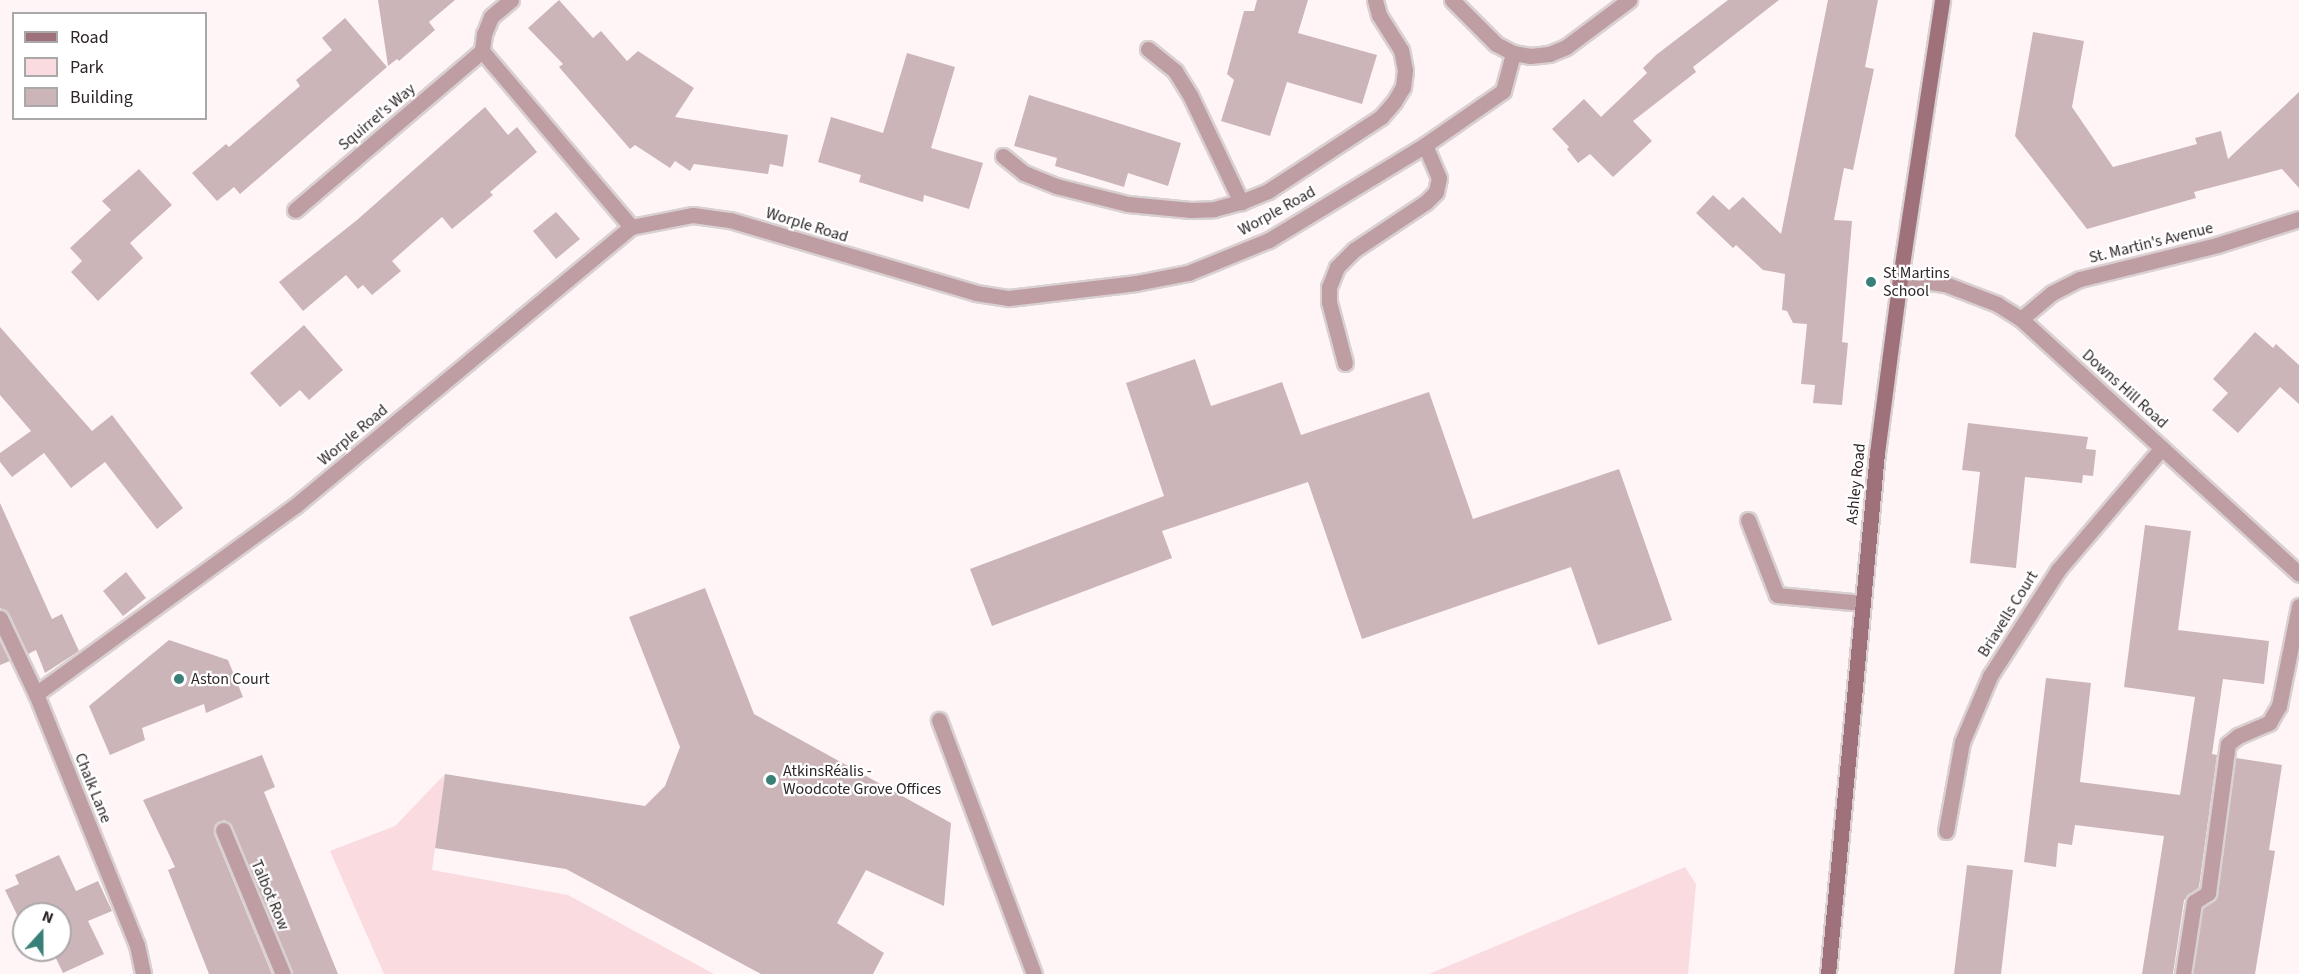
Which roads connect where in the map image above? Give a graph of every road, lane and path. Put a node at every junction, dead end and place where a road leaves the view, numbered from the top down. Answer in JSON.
{"nodes":[{"id":1,"x":511,"y":0,"type":"edge"},
{"id":2,"x":1375,"y":0,"type":"edge"},
{"id":3,"x":1452,"y":0,"type":"edge"},
{"id":4,"x":1629,"y":0,"type":"edge"},
{"id":5,"x":1942,"y":0,"type":"edge"},
{"id":6,"x":1148,"y":49,"type":"dead end"},
{"id":7,"x":482,"y":51,"type":"junction"},
{"id":8,"x":1513,"y":53,"type":"junction"},
{"id":9,"x":1425,"y":145,"type":"junction"},
{"id":10,"x":1003,"y":156,"type":"dead end"},
{"id":11,"x":1240,"y":202,"type":"junction"},
{"id":12,"x":295,"y":210,"type":"dead end"},
{"id":13,"x":2299,"y":219,"type":"edge"},
{"id":14,"x":631,"y":227,"type":"junction"},
{"id":15,"x":1900,"y":278,"type":"junction"},
{"id":16,"x":2021,"y":319,"type":"junction"},
{"id":17,"x":1345,"y":363,"type":"dead end"},
{"id":18,"x":2162,"y":448,"type":"junction"},
{"id":19,"x":1748,"y":520,"type":"dead end"},
{"id":20,"x":2299,"y":574,"type":"edge"},
{"id":21,"x":1863,"y":603,"type":"junction"},
{"id":22,"x":2299,"y":606,"type":"edge"},
{"id":23,"x":0,"y":618,"type":"edge"},
{"id":24,"x":36,"y":694,"type":"junction"},
{"id":25,"x":939,"y":720,"type":"dead end"},
{"id":26,"x":223,"y":830,"type":"dead end"},
{"id":27,"x":1946,"y":831,"type":"dead end"},
{"id":28,"x":143,"y":974,"type":"edge"},
{"id":29,"x":283,"y":974,"type":"edge"},
{"id":30,"x":1034,"y":974,"type":"edge"},
{"id":31,"x":1828,"y":974,"type":"edge"},
{"id":32,"x":2182,"y":974,"type":"edge"}],
"edges":[{"from":1,"to":7,"type":"street"},
{"from":2,"to":11,"type":"street"},
{"from":3,"to":8,"type":"street"},
{"from":4,"to":8,"type":"street"},
{"from":5,"to":15,"type":"main road","name":"Ashley Road"},
{"from":6,"to":11,"type":"street"},
{"from":7,"to":12,"type":"street","name":"Squirrel's Way"},
{"from":7,"to":14,"type":"street"},
{"from":8,"to":9,"type":"street","name":"Worple Road"},
{"from":9,"to":14,"type":"street","name":"Worple Road"},
{"from":9,"to":17,"type":"street"},
{"from":10,"to":11,"type":"street"},
{"from":13,"to":16,"type":"street","name":"St. Martin's Avenue"},
{"from":14,"to":24,"type":"street","name":"Worple Road"},
{"from":15,"to":16,"type":"street","name":"Downs Hill Road"},
{"from":15,"to":21,"type":"main road","name":"Ashley Road"},
{"from":16,"to":18,"type":"street","name":"Downs Hill Road"},
{"from":18,"to":20,"type":"street","name":"Downs Hill Road"},
{"from":18,"to":27,"type":"street","name":"Briavells Court"},
{"from":19,"to":21,"type":"street"},
{"from":21,"to":31,"type":"main road","name":"Ashley Road"},
{"from":22,"to":32,"type":"street"},
{"from":23,"to":24,"type":"street","name":"Chalk Lane"},
{"from":24,"to":28,"type":"street","name":"Chalk Lane"},
{"from":25,"to":30,"type":"street"},
{"from":26,"to":29,"type":"street","name":"Talbot Row"}]}
